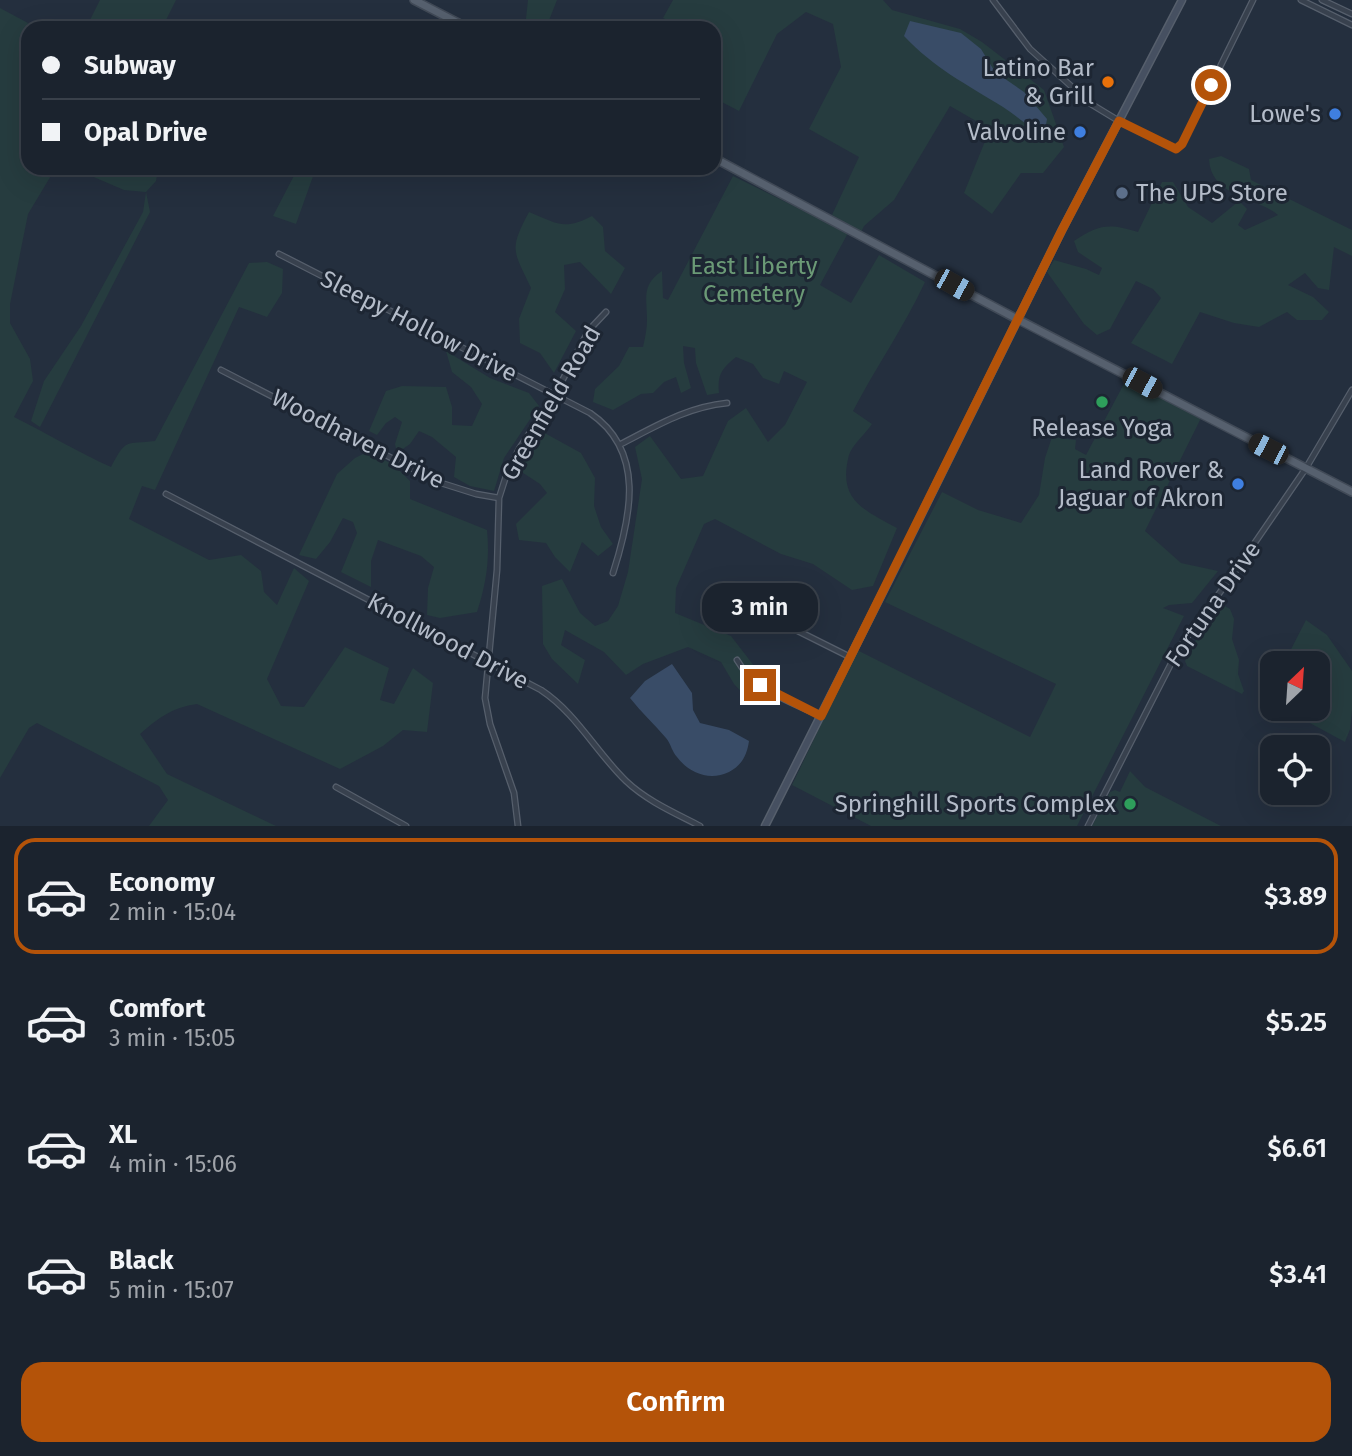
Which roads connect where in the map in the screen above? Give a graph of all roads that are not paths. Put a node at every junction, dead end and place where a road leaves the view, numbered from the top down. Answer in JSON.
{"nodes":[{"id":1,"x":414,"y":0,"type":"edge"},
{"id":2,"x":993,"y":0,"type":"edge"},
{"id":3,"x":1182,"y":0,"type":"edge"},
{"id":4,"x":1253,"y":0,"type":"edge"},
{"id":5,"x":1301,"y":0,"type":"edge"},
{"id":6,"x":1322,"y":0,"type":"edge"},
{"id":7,"x":1352,"y":14,"type":"edge"},
{"id":8,"x":454,"y":21,"type":"edge"},
{"id":9,"x":1352,"y":25,"type":"edge"},
{"id":10,"x":1119,"y":121,"type":"junction"},
{"id":11,"x":721,"y":162,"type":"edge"},
{"id":12,"x":279,"y":254,"type":"dead end"},
{"id":13,"x":606,"y":312,"type":"dead end"},
{"id":14,"x":1017,"y":319,"type":"junction"},
{"id":15,"x":221,"y":370,"type":"dead end"},
{"id":16,"x":1352,"y":390,"type":"edge"},
{"id":17,"x":554,"y":396,"type":"junction"},
{"id":18,"x":727,"y":403,"type":"dead end"},
{"id":19,"x":621,"y":444,"type":"junction"},
{"id":20,"x":1306,"y":468,"type":"junction"},
{"id":21,"x":1352,"y":492,"type":"edge"},
{"id":22,"x":166,"y":494,"type":"dead end"},
{"id":23,"x":499,"y":498,"type":"junction"},
{"id":24,"x":613,"y":573,"type":"dead end"},
{"id":25,"x":722,"y":593,"type":"dead end"},
{"id":26,"x":850,"y":657,"type":"junction"},
{"id":27,"x":737,"y":660,"type":"dead end"},
{"id":28,"x":488,"y":662,"type":"junction"},
{"id":29,"x":821,"y":716,"type":"junction"},
{"id":30,"x":336,"y":787,"type":"dead end"},
{"id":31,"x":405,"y":826,"type":"edge"},
{"id":32,"x":518,"y":826,"type":"edge"},
{"id":33,"x":700,"y":826,"type":"edge"},
{"id":34,"x":765,"y":826,"type":"edge"},
{"id":35,"x":1088,"y":826,"type":"edge"}],
"edges":[{"from":1,"to":8,"type":"main road"},
{"from":2,"to":10,"type":"street"},
{"from":3,"to":10,"type":"main road"},
{"from":4,"to":10,"type":"street"},
{"from":5,"to":9,"type":"street"},
{"from":6,"to":7,"type":"street"},
{"from":10,"to":14,"type":"main road"},
{"from":11,"to":14,"type":"main road"},
{"from":12,"to":17,"type":"street","name":"Sleepy Hollow Drive"},
{"from":13,"to":17,"type":"street","name":"Greenfield Road"},
{"from":14,"to":20,"type":"main road"},
{"from":14,"to":26,"type":"main road"},
{"from":15,"to":23,"type":"street","name":"Woodhaven Drive"},
{"from":16,"to":20,"type":"street","name":"Fortuna Drive"},
{"from":17,"to":19,"type":"street","name":"Sleepy Hollow Drive"},
{"from":17,"to":23,"type":"street","name":"Greenfield Road"},
{"from":18,"to":19,"type":"street"},
{"from":19,"to":24,"type":"street"},
{"from":20,"to":21,"type":"main road"},
{"from":20,"to":35,"type":"street","name":"Fortuna Drive"},
{"from":22,"to":28,"type":"street","name":"Knollwood Drive"},
{"from":23,"to":28,"type":"street","name":"Greenfield Road"},
{"from":25,"to":26,"type":"street"},
{"from":26,"to":29,"type":"main road"},
{"from":27,"to":29,"type":"street"},
{"from":28,"to":32,"type":"street","name":"Greenfield Road"},
{"from":28,"to":33,"type":"street","name":"Knollwood Drive"},
{"from":29,"to":34,"type":"main road"},
{"from":30,"to":31,"type":"street"}]}
